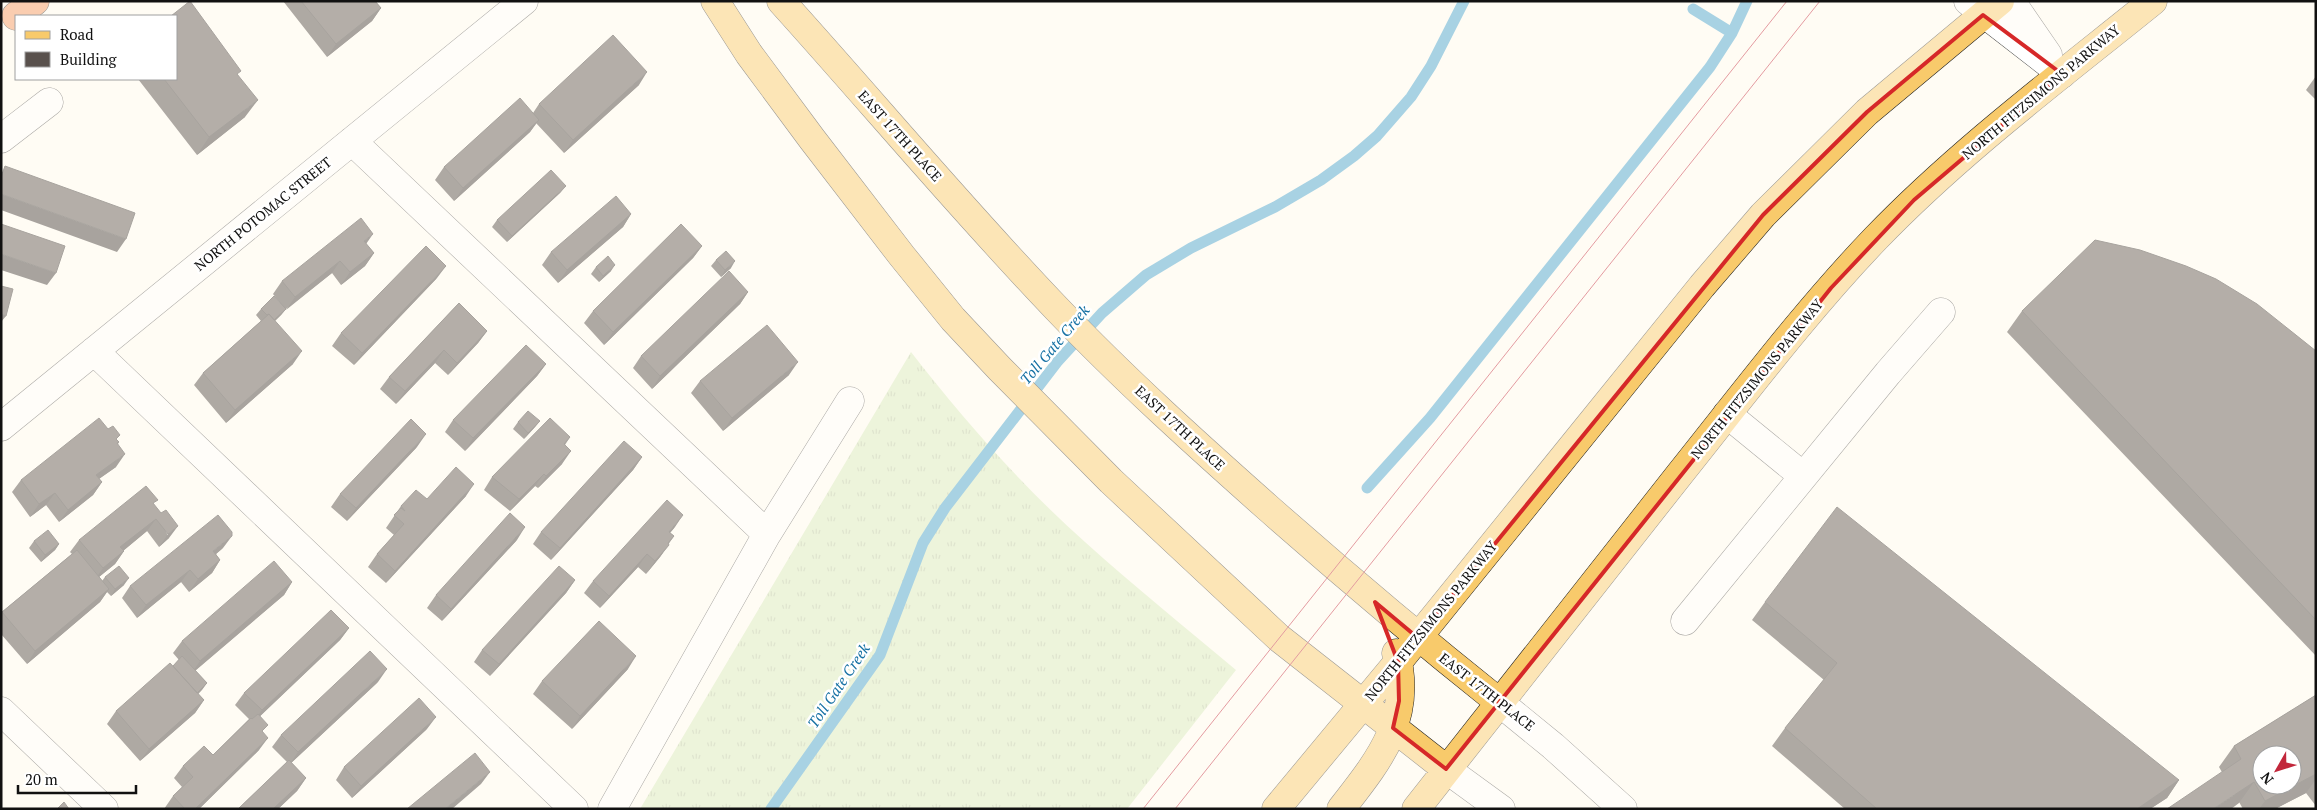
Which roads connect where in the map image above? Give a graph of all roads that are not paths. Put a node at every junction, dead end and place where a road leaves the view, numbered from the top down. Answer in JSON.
{"nodes":[{"id":1,"x":35,"y":1,"type":"edge"},
{"id":2,"x":524,"y":1,"type":"edge"},
{"id":3,"x":715,"y":1,"type":"edge"},
{"id":4,"x":781,"y":1,"type":"edge"},
{"id":5,"x":2011,"y":1,"type":"edge"},
{"id":6,"x":2153,"y":1,"type":"edge"},
{"id":7,"x":1984,"y":6,"type":"edge"},
{"id":8,"x":17,"y":15,"type":"edge"},
{"id":9,"x":15,"y":17,"type":"edge"},
{"id":10,"x":1,"y":28,"type":"edge"},
{"id":11,"x":2062,"y":74,"type":"junction"},
{"id":12,"x":49,"y":102,"type":"dead end"},
{"id":13,"x":1,"y":140,"type":"edge"},
{"id":14,"x":352,"y":141,"type":"junction"},
{"id":15,"x":1942,"y":312,"type":"dead end"},
{"id":16,"x":94,"y":352,"type":"junction"},
{"id":17,"x":850,"y":401,"type":"dead end"},
{"id":18,"x":1727,"y":414,"type":"junction"},
{"id":19,"x":1,"y":427,"type":"edge"},
{"id":20,"x":1803,"y":476,"type":"junction"},
{"id":21,"x":767,"y":534,"type":"junction"},
{"id":22,"x":1375,"y":602,"type":"junction"},
{"id":23,"x":1685,"y":621,"type":"dead end"},
{"id":24,"x":1418,"y":638,"type":"junction"},
{"id":25,"x":1398,"y":662,"type":"junction"},
{"id":26,"x":1499,"y":702,"type":"junction"},
{"id":27,"x":1363,"y":704,"type":"junction"},
{"id":28,"x":1,"y":711,"type":"edge"},
{"id":29,"x":1394,"y":728,"type":"junction"},
{"id":30,"x":1446,"y":770,"type":"junction"},
{"id":31,"x":104,"y":809,"type":"edge"},
{"id":32,"x":574,"y":809,"type":"edge"},
{"id":33,"x":612,"y":809,"type":"edge"},
{"id":34,"x":1276,"y":809,"type":"edge"},
{"id":35,"x":1341,"y":809,"type":"edge"},
{"id":36,"x":1416,"y":809,"type":"edge"},
{"id":37,"x":1501,"y":809,"type":"edge"},
{"id":38,"x":1623,"y":809,"type":"edge"}],
"edges":[{"from":1,"to":8,"type":"highway"},
{"from":2,"to":14,"type":"street","name":"NORTH POTOMAC STREET"},
{"from":3,"to":27,"type":"main road"},
{"from":4,"to":22,"type":"main road","name":"EAST 17TH PLACE"},
{"from":5,"to":11,"type":"street"},
{"from":6,"to":11,"type":"main road","name":"NORTH FITZSIMONS PARKWAY"},
{"from":7,"to":11,"type":"street"},
{"from":7,"to":24,"type":"main road","name":"NORTH FITZSIMONS PARKWAY"},
{"from":9,"to":10,"type":"highway"},
{"from":11,"to":18,"type":"main road","name":"NORTH FITZSIMONS PARKWAY"},
{"from":12,"to":13,"type":"street"},
{"from":14,"to":16,"type":"street","name":"NORTH POTOMAC STREET"},
{"from":14,"to":21,"type":"street"},
{"from":15,"to":20,"type":"street"},
{"from":16,"to":19,"type":"street","name":"NORTH POTOMAC STREET"},
{"from":16,"to":32,"type":"street"},
{"from":17,"to":21,"type":"street"},
{"from":18,"to":20,"type":"street"},
{"from":18,"to":26,"type":"main road","name":"NORTH FITZSIMONS PARKWAY"},
{"from":20,"to":23,"type":"street"},
{"from":21,"to":33,"type":"street"},
{"from":22,"to":24,"type":"main road","name":"EAST 17TH PLACE"},
{"from":22,"to":25,"type":"main road"},
{"from":24,"to":25,"type":"main road","name":"NORTH FITZSIMONS PARKWAY"},
{"from":24,"to":26,"type":"main road","name":"EAST 17TH PLACE"},
{"from":25,"to":27,"type":"main road","name":"NORTH FITZSIMONS PARKWAY"},
{"from":25,"to":29,"type":"main road"},
{"from":26,"to":30,"type":"main road","name":"NORTH FITZSIMONS PARKWAY"},
{"from":26,"to":38,"type":"street","name":"EAST 17TH PLACE"},
{"from":27,"to":29,"type":"main road"},
{"from":27,"to":34,"type":"main road","name":"NORTH FITZSIMONS PARKWAY"},
{"from":28,"to":31,"type":"street"},
{"from":29,"to":30,"type":"main road"},
{"from":29,"to":35,"type":"main road"},
{"from":30,"to":36,"type":"main road","name":"NORTH FITZSIMONS PARKWAY"},
{"from":30,"to":37,"type":"street"}]}
